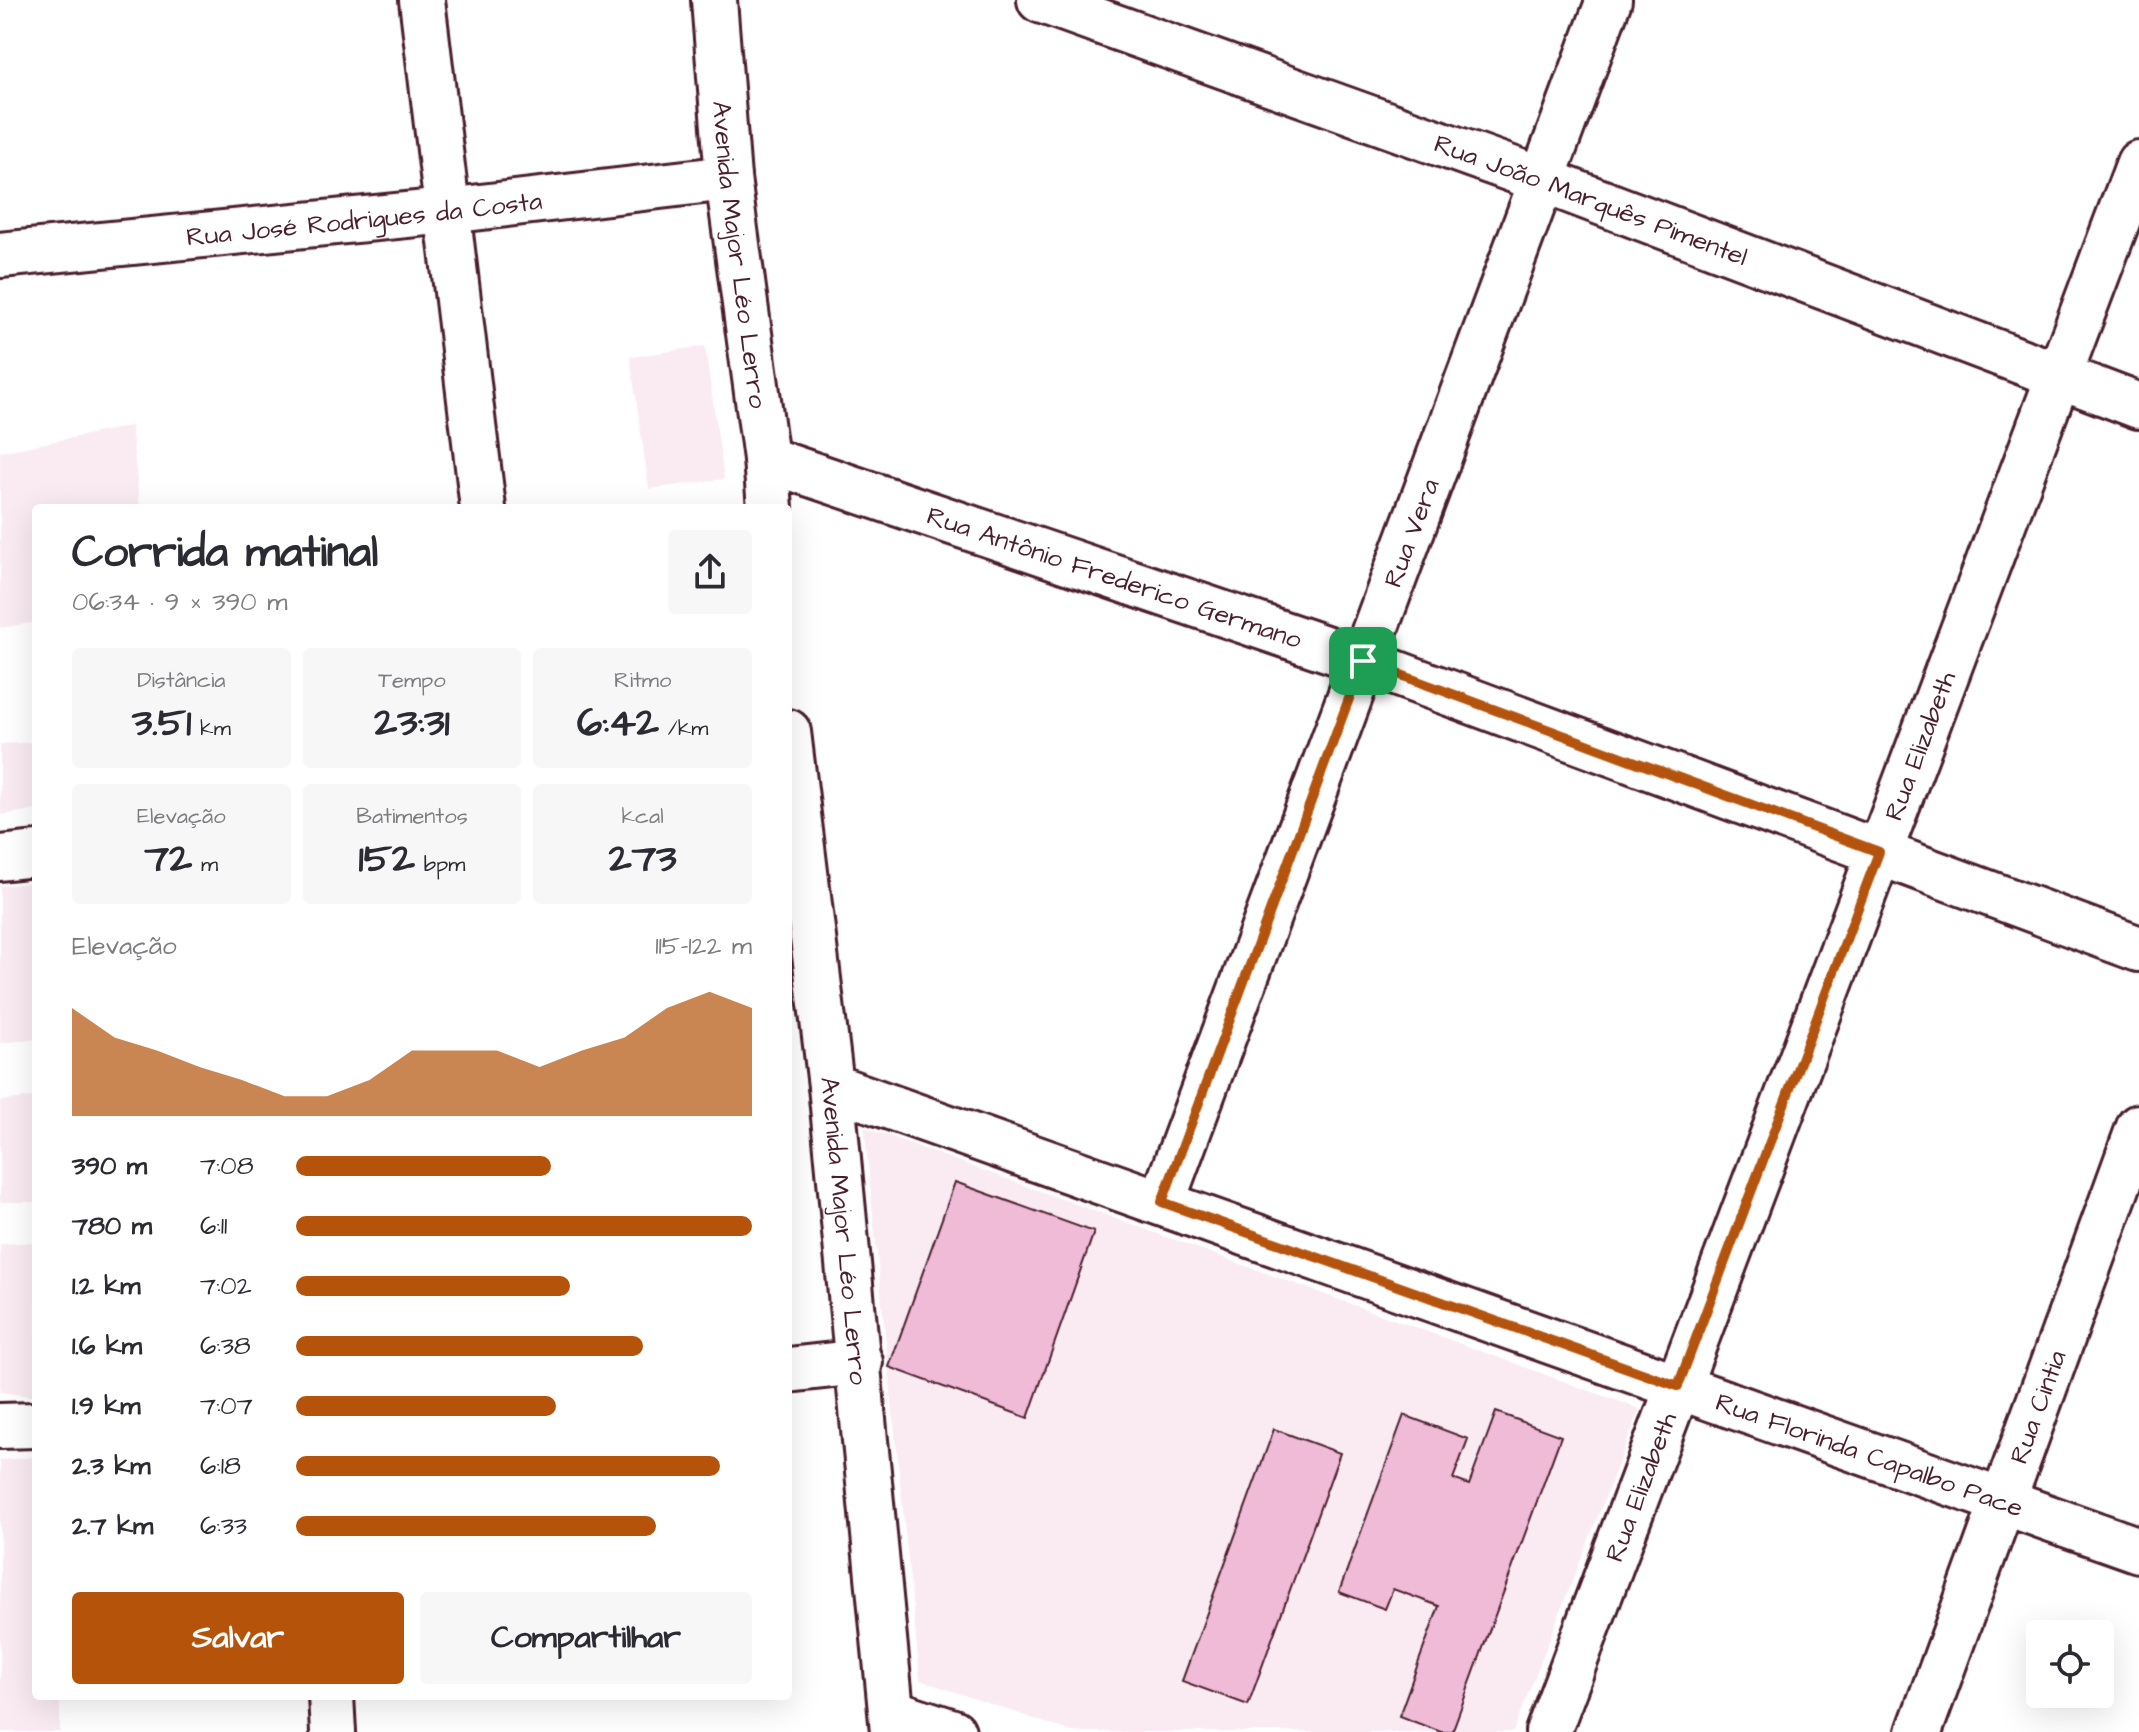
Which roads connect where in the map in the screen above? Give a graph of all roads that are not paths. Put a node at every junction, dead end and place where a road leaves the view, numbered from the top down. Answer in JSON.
{"nodes":[{"id":1,"x":422,"y":0,"type":"edge"},
{"id":2,"x":714,"y":0,"type":"edge"},
{"id":3,"x":1040,"y":0,"type":"edge"},
{"id":4,"x":1609,"y":0,"type":"edge"},
{"id":5,"x":2139,"y":163,"type":"edge"},
{"id":6,"x":728,"y":178,"type":"junction"},
{"id":7,"x":1542,"y":180,"type":"junction"},
{"id":8,"x":447,"y":211,"type":"junction"},
{"id":9,"x":0,"y":255,"type":"edge"},
{"id":10,"x":2059,"y":376,"type":"junction"},
{"id":11,"x":2139,"y":406,"type":"edge"},
{"id":12,"x":766,"y":459,"type":"junction"},
{"id":13,"x":483,"y":504,"type":"edge"},
{"id":14,"x":770,"y":504,"type":"edge"},
{"id":15,"x":1363,"y":661,"type":"junction"},
{"id":16,"x":792,"y":778,"type":"edge"},
{"id":17,"x":1879,"y":852,"type":"junction"},
{"id":18,"x":32,"y":854,"type":"edge"},
{"id":19,"x":0,"y":858,"type":"edge"},
{"id":20,"x":2139,"y":949,"type":"edge"},
{"id":21,"x":831,"y":1086,"type":"junction"},
{"id":22,"x":2139,"y":1127,"type":"edge"},
{"id":23,"x":1162,"y":1202,"type":"junction"},
{"id":24,"x":860,"y":1362,"type":"junction"},
{"id":25,"x":792,"y":1370,"type":"edge"},
{"id":26,"x":1678,"y":1386,"type":"junction"},
{"id":27,"x":32,"y":1425,"type":"edge"},
{"id":28,"x":0,"y":1426,"type":"edge"},
{"id":29,"x":2001,"y":1501,"type":"junction"},
{"id":30,"x":2139,"y":1550,"type":"edge"},
{"id":31,"x":331,"y":1700,"type":"edge"},
{"id":32,"x":892,"y":1722,"type":"edge"},
{"id":33,"x":333,"y":1732,"type":"edge"},
{"id":34,"x":953,"y":1732,"type":"edge"},
{"id":35,"x":1548,"y":1732,"type":"edge"},
{"id":36,"x":1919,"y":1732,"type":"edge"}],
"edges":[{"from":1,"to":8,"type":"street"},
{"from":2,"to":6,"type":"street","name":"Avenida Major Léo Lerro"},
{"from":3,"to":7,"type":"street","name":"Rua João Marquês Pimentel"},
{"from":4,"to":7,"type":"street","name":"Rua Vera"},
{"from":5,"to":10,"type":"street","name":"Rua Elizabeth"},
{"from":6,"to":8,"type":"street","name":"Rua José Rodrigues da Costa"},
{"from":6,"to":12,"type":"street","name":"Avenida Major Léo Lerro"},
{"from":7,"to":10,"type":"street","name":"Rua João Marquês Pimentel"},
{"from":7,"to":15,"type":"street","name":"Rua Vera"},
{"from":8,"to":9,"type":"street","name":"Rua José Rodrigues da Costa"},
{"from":8,"to":13,"type":"street"},
{"from":10,"to":11,"type":"street","name":"Rua João Marquês Pimentel"},
{"from":10,"to":17,"type":"street","name":"Rua Elizabeth"},
{"from":12,"to":14,"type":"street","name":"Avenida Major Léo Lerro"},
{"from":12,"to":15,"type":"street","name":"Rua Antônio Frederico Germano"},
{"from":15,"to":17,"type":"street","name":"Rua Antônio Frederico Germano"},
{"from":15,"to":23,"type":"street","name":"Rua Vera"},
{"from":16,"to":21,"type":"street","name":"Avenida Major Léo Lerro"},
{"from":17,"to":20,"type":"street","name":"Rua Antônio Frederico Germano"},
{"from":17,"to":26,"type":"street","name":"Rua Elizabeth"},
{"from":18,"to":19,"type":"street"},
{"from":21,"to":23,"type":"street","name":"Rua Florinda Capalbo Pace"},
{"from":21,"to":24,"type":"street","name":"Avenida Major Léo Lerro"},
{"from":22,"to":29,"type":"street","name":"Rua Cintia"},
{"from":23,"to":26,"type":"street","name":"Rua Florinda Capalbo Pace"},
{"from":24,"to":25,"type":"street"},
{"from":24,"to":32,"type":"street","name":"Avenida Major Léo Lerro"},
{"from":26,"to":29,"type":"street","name":"Rua Florinda Capalbo Pace"},
{"from":26,"to":35,"type":"street","name":"Rua Elizabeth"},
{"from":27,"to":28,"type":"street"},
{"from":29,"to":30,"type":"street","name":"Rua Florinda Capalbo Pace"},
{"from":29,"to":36,"type":"street","name":"Rua Cintia"},
{"from":31,"to":33,"type":"street"},
{"from":32,"to":34,"type":"street"}]}
